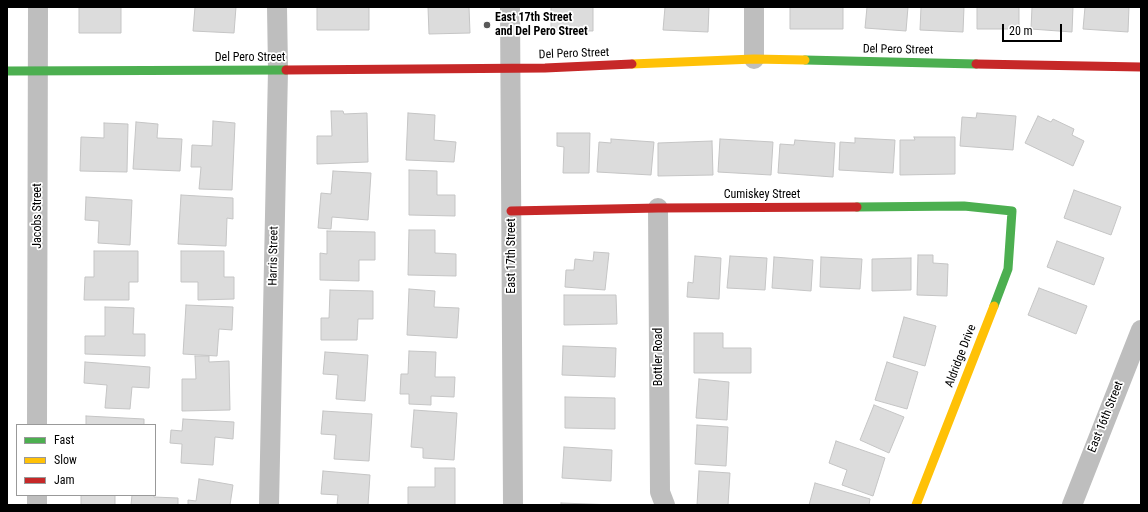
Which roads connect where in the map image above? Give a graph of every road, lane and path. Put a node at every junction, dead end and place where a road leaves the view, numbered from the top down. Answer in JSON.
{"nodes":[{"id":1,"x":38,"y":7,"type":"edge"},
{"id":2,"x":277,"y":7,"type":"edge"},
{"id":3,"x":510,"y":7,"type":"edge"},
{"id":4,"x":754,"y":7,"type":"edge"},
{"id":5,"x":754,"y":60,"type":"junction"},
{"id":6,"x":1141,"y":67,"type":"edge"},
{"id":7,"x":511,"y":68,"type":"junction"},
{"id":8,"x":278,"y":70,"type":"junction"},
{"id":9,"x":7,"y":71,"type":"edge"},
{"id":10,"x":38,"y":71,"type":"junction"},
{"id":11,"x":658,"y":208,"type":"junction"},
{"id":12,"x":511,"y":211,"type":"junction"},
{"id":13,"x":1012,"y":211,"type":"joint"},
{"id":14,"x":1141,"y":330,"type":"edge"},
{"id":15,"x":38,"y":424,"type":"edge"},
{"id":16,"x":269,"y":505,"type":"edge"},
{"id":17,"x":513,"y":505,"type":"edge"},
{"id":18,"x":664,"y":505,"type":"edge"},
{"id":19,"x":916,"y":505,"type":"edge"},
{"id":20,"x":1072,"y":505,"type":"edge"}],
"edges":[{"from":1,"to":10,"type":"street","name":"Jacobs Street"},
{"from":2,"to":8,"type":"street","name":"Harris Street"},
{"from":3,"to":7,"type":"street","name":"East 17th Street"},
{"from":4,"to":5,"type":"street"},
{"from":5,"to":6,"type":"street","name":"Del Pero Street"},
{"from":5,"to":7,"type":"street","name":"Del Pero Street"},
{"from":7,"to":8,"type":"street","name":"Del Pero Street"},
{"from":7,"to":12,"type":"street","name":"East 17th Street"},
{"from":8,"to":10,"type":"street","name":"Del Pero Street"},
{"from":8,"to":16,"type":"street","name":"Harris Street"},
{"from":9,"to":10,"type":"street","name":"Del Pero Street"},
{"from":10,"to":15,"type":"street","name":"Jacobs Street"},
{"from":11,"to":12,"type":"street","name":"Cumiskey Street"},
{"from":11,"to":13,"type":"street","name":"Cumiskey Street"},
{"from":11,"to":18,"type":"street","name":"Bottler Road"},
{"from":12,"to":17,"type":"street","name":"East 17th Street"},
{"from":13,"to":19,"type":"street","name":"Aldridge Drive"},
{"from":14,"to":20,"type":"street","name":"East 16th Street"}]}
